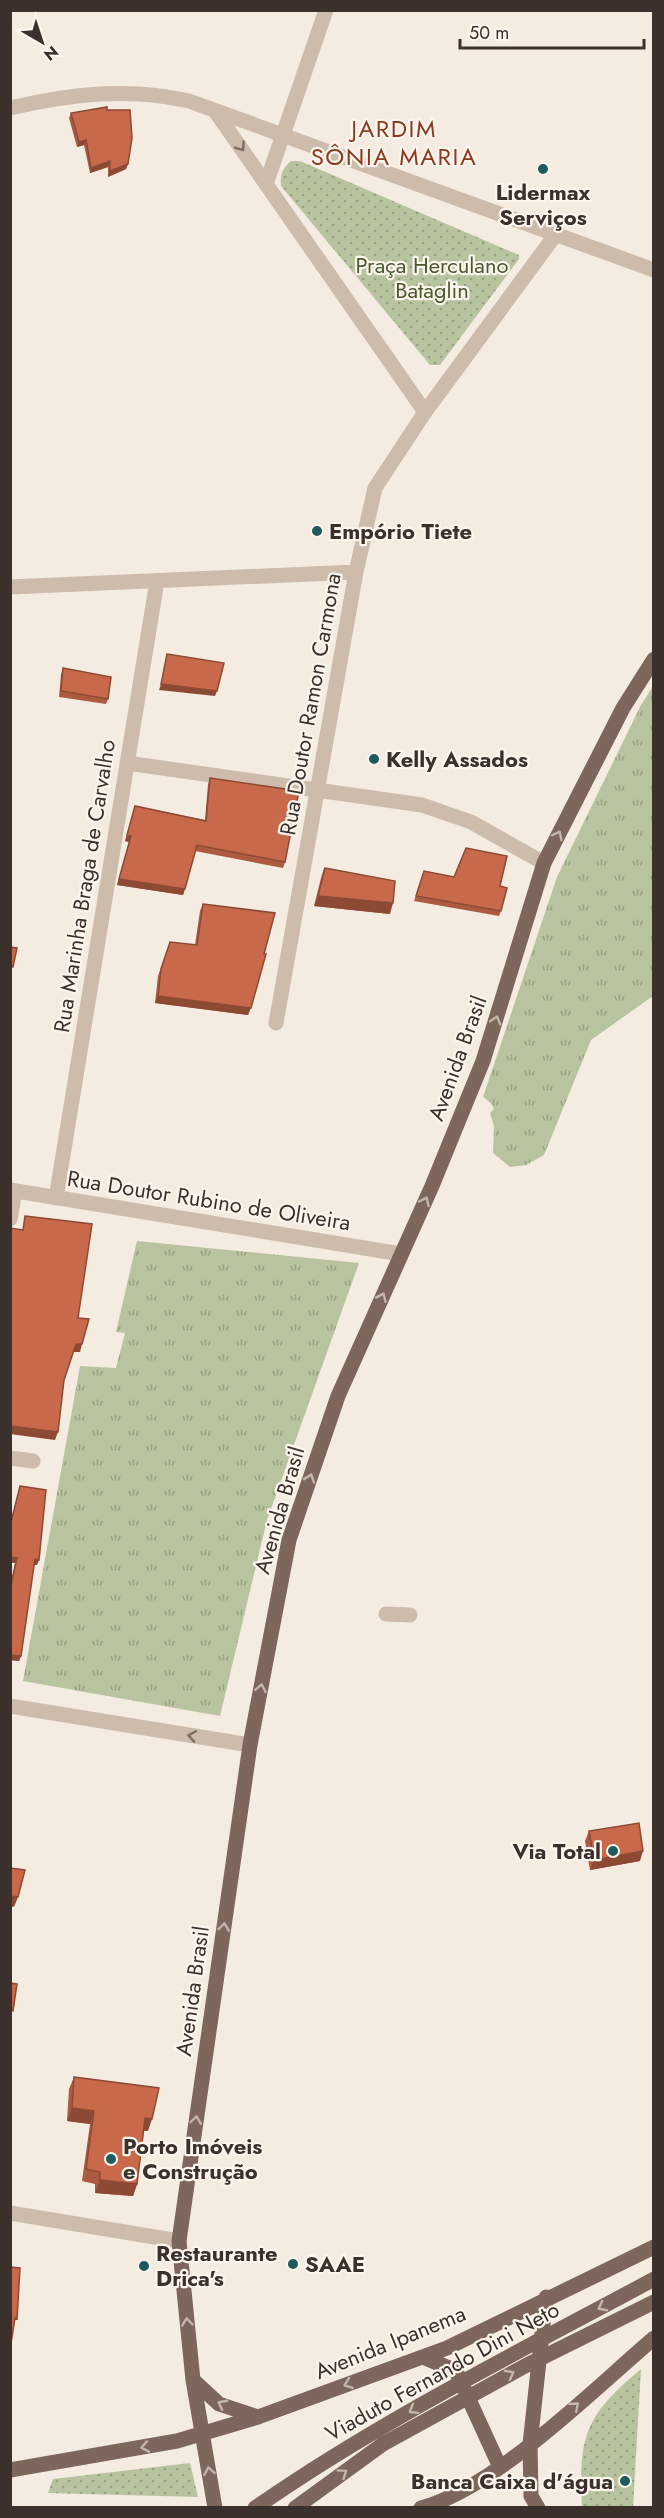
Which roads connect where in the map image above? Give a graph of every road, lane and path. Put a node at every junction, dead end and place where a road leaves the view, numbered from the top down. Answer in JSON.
{"nodes":[{"id":1,"x":326,"y":10,"type":"edge"},
{"id":2,"x":10,"y":108,"type":"edge"},
{"id":3,"x":215,"y":111,"type":"junction"},
{"id":4,"x":282,"y":135,"type":"junction"},
{"id":5,"x":266,"y":184,"type":"junction"},
{"id":6,"x":556,"y":234,"type":"junction"},
{"id":7,"x":654,"y":270,"type":"edge"},
{"id":8,"x":425,"y":412,"type":"junction"},
{"id":9,"x":356,"y":572,"type":"junction"},
{"id":10,"x":157,"y":581,"type":"junction"},
{"id":11,"x":10,"y":587,"type":"edge"},
{"id":12,"x":654,"y":658,"type":"edge"},
{"id":13,"x":127,"y":763,"type":"junction"},
{"id":14,"x":317,"y":789,"type":"junction"},
{"id":15,"x":544,"y":863,"type":"junction"},
{"id":16,"x":276,"y":1023,"type":"dead end"},
{"id":17,"x":13,"y":1191,"type":"edge"},
{"id":18,"x":56,"y":1198,"type":"junction"},
{"id":19,"x":10,"y":1219,"type":"edge"},
{"id":20,"x":401,"y":1254,"type":"junction"},
{"id":21,"x":10,"y":1458,"type":"edge"},
{"id":22,"x":33,"y":1461,"type":"dead end"},
{"id":23,"x":386,"y":1614,"type":"dead end"},
{"id":24,"x":410,"y":1615,"type":"dead end"},
{"id":25,"x":10,"y":1706,"type":"edge"},
{"id":26,"x":250,"y":1745,"type":"junction"},
{"id":27,"x":10,"y":2212,"type":"edge"},
{"id":28,"x":179,"y":2241,"type":"junction"},
{"id":29,"x":654,"y":2247,"type":"edge"},
{"id":30,"x":654,"y":2279,"type":"edge"},
{"id":31,"x":546,"y":2297,"type":"junction"},
{"id":32,"x":654,"y":2302,"type":"edge"},
{"id":33,"x":654,"y":2338,"type":"edge"},
{"id":34,"x":423,"y":2356,"type":"junction"},
{"id":35,"x":193,"y":2380,"type":"junction"},
{"id":36,"x":258,"y":2417,"type":"junction"},
{"id":37,"x":202,"y":2435,"type":"junction"},
{"id":38,"x":530,"y":2444,"type":"junction"},
{"id":39,"x":499,"y":2465,"type":"junction"},
{"id":40,"x":10,"y":2470,"type":"edge"},
{"id":41,"x":215,"y":2508,"type":"edge"},
{"id":42,"x":255,"y":2508,"type":"edge"},
{"id":43,"x":295,"y":2508,"type":"edge"},
{"id":44,"x":421,"y":2508,"type":"edge"},
{"id":45,"x":538,"y":2508,"type":"edge"}],
"edges":[{"from":1,"to":4,"type":"street"},
{"from":2,"to":3,"type":"street"},
{"from":3,"to":4,"type":"street"},
{"from":3,"to":5,"type":"street","one_way":true},
{"from":4,"to":5,"type":"street"},
{"from":4,"to":6,"type":"street"},
{"from":5,"to":8,"type":"street"},
{"from":6,"to":7,"type":"street"},
{"from":6,"to":8,"type":"street","name":"Rua Doutor Ramon Carmona"},
{"from":8,"to":9,"type":"street","name":"Rua Doutor Ramon Carmona"},
{"from":9,"to":10,"type":"street"},
{"from":9,"to":14,"type":"street","name":"Rua Doutor Ramon Carmona"},
{"from":10,"to":11,"type":"street"},
{"from":10,"to":13,"type":"street","name":"Rua Marinha Braga de Carvalho"},
{"from":15,"to":12,"type":"main road","name":"Avenida Brasil","one_way":true},
{"from":13,"to":14,"type":"street"},
{"from":13,"to":18,"type":"street","name":"Rua Marinha Braga de Carvalho"},
{"from":14,"to":15,"type":"street"},
{"from":14,"to":16,"type":"street","name":"Rua Doutor Ramon Carmona"},
{"from":20,"to":15,"type":"main road","name":"Avenida Brasil","one_way":true},
{"from":17,"to":18,"type":"street","name":"Rua Doutor Rubino de Oliveira"},
{"from":17,"to":19,"type":"street"},
{"from":18,"to":20,"type":"street","name":"Rua Doutor Rubino de Oliveira"},
{"from":26,"to":20,"type":"main road","name":"Avenida Brasil","one_way":true},
{"from":21,"to":22,"type":"street"},
{"from":23,"to":24,"type":"street"},
{"from":26,"to":25,"type":"street","one_way":true},
{"from":28,"to":26,"type":"main road","name":"Avenida Brasil","one_way":true},
{"from":27,"to":28,"type":"street"},
{"from":35,"to":28,"type":"main road","name":"Avenida Brasil","one_way":true},
{"from":29,"to":31,"type":"main road","name":"Avenida Ipanema"},
{"from":30,"to":42,"type":"main road","name":"Viaduto Fernando Dini Neto","one_way":true,"bridge":true},
{"from":31,"to":34,"type":"main road","name":"Avenida Ipanema"},
{"from":31,"to":38,"type":"main road"},
{"from":43,"to":32,"type":"main road","name":"Viaduto Fernando Dini Neto","one_way":true,"bridge":true},
{"from":38,"to":33,"type":"main road","one_way":true},
{"from":34,"to":36,"type":"main road","name":"Avenida Ipanema","one_way":true},
{"from":34,"to":39,"type":"main road"},
{"from":36,"to":35,"type":"main road","one_way":true},
{"from":35,"to":37,"type":"main road","name":"Avenida Brasil"},
{"from":36,"to":37,"type":"main road","name":"Avenida Ipanema"},
{"from":37,"to":40,"type":"main road","name":"Avenida Ipanema","one_way":true},
{"from":41,"to":37,"type":"main road","name":"Avenida Brasil","one_way":true},
{"from":38,"to":39,"type":"main road"},
{"from":38,"to":45,"type":"main road"},
{"from":39,"to":44,"type":"main road"}]}
